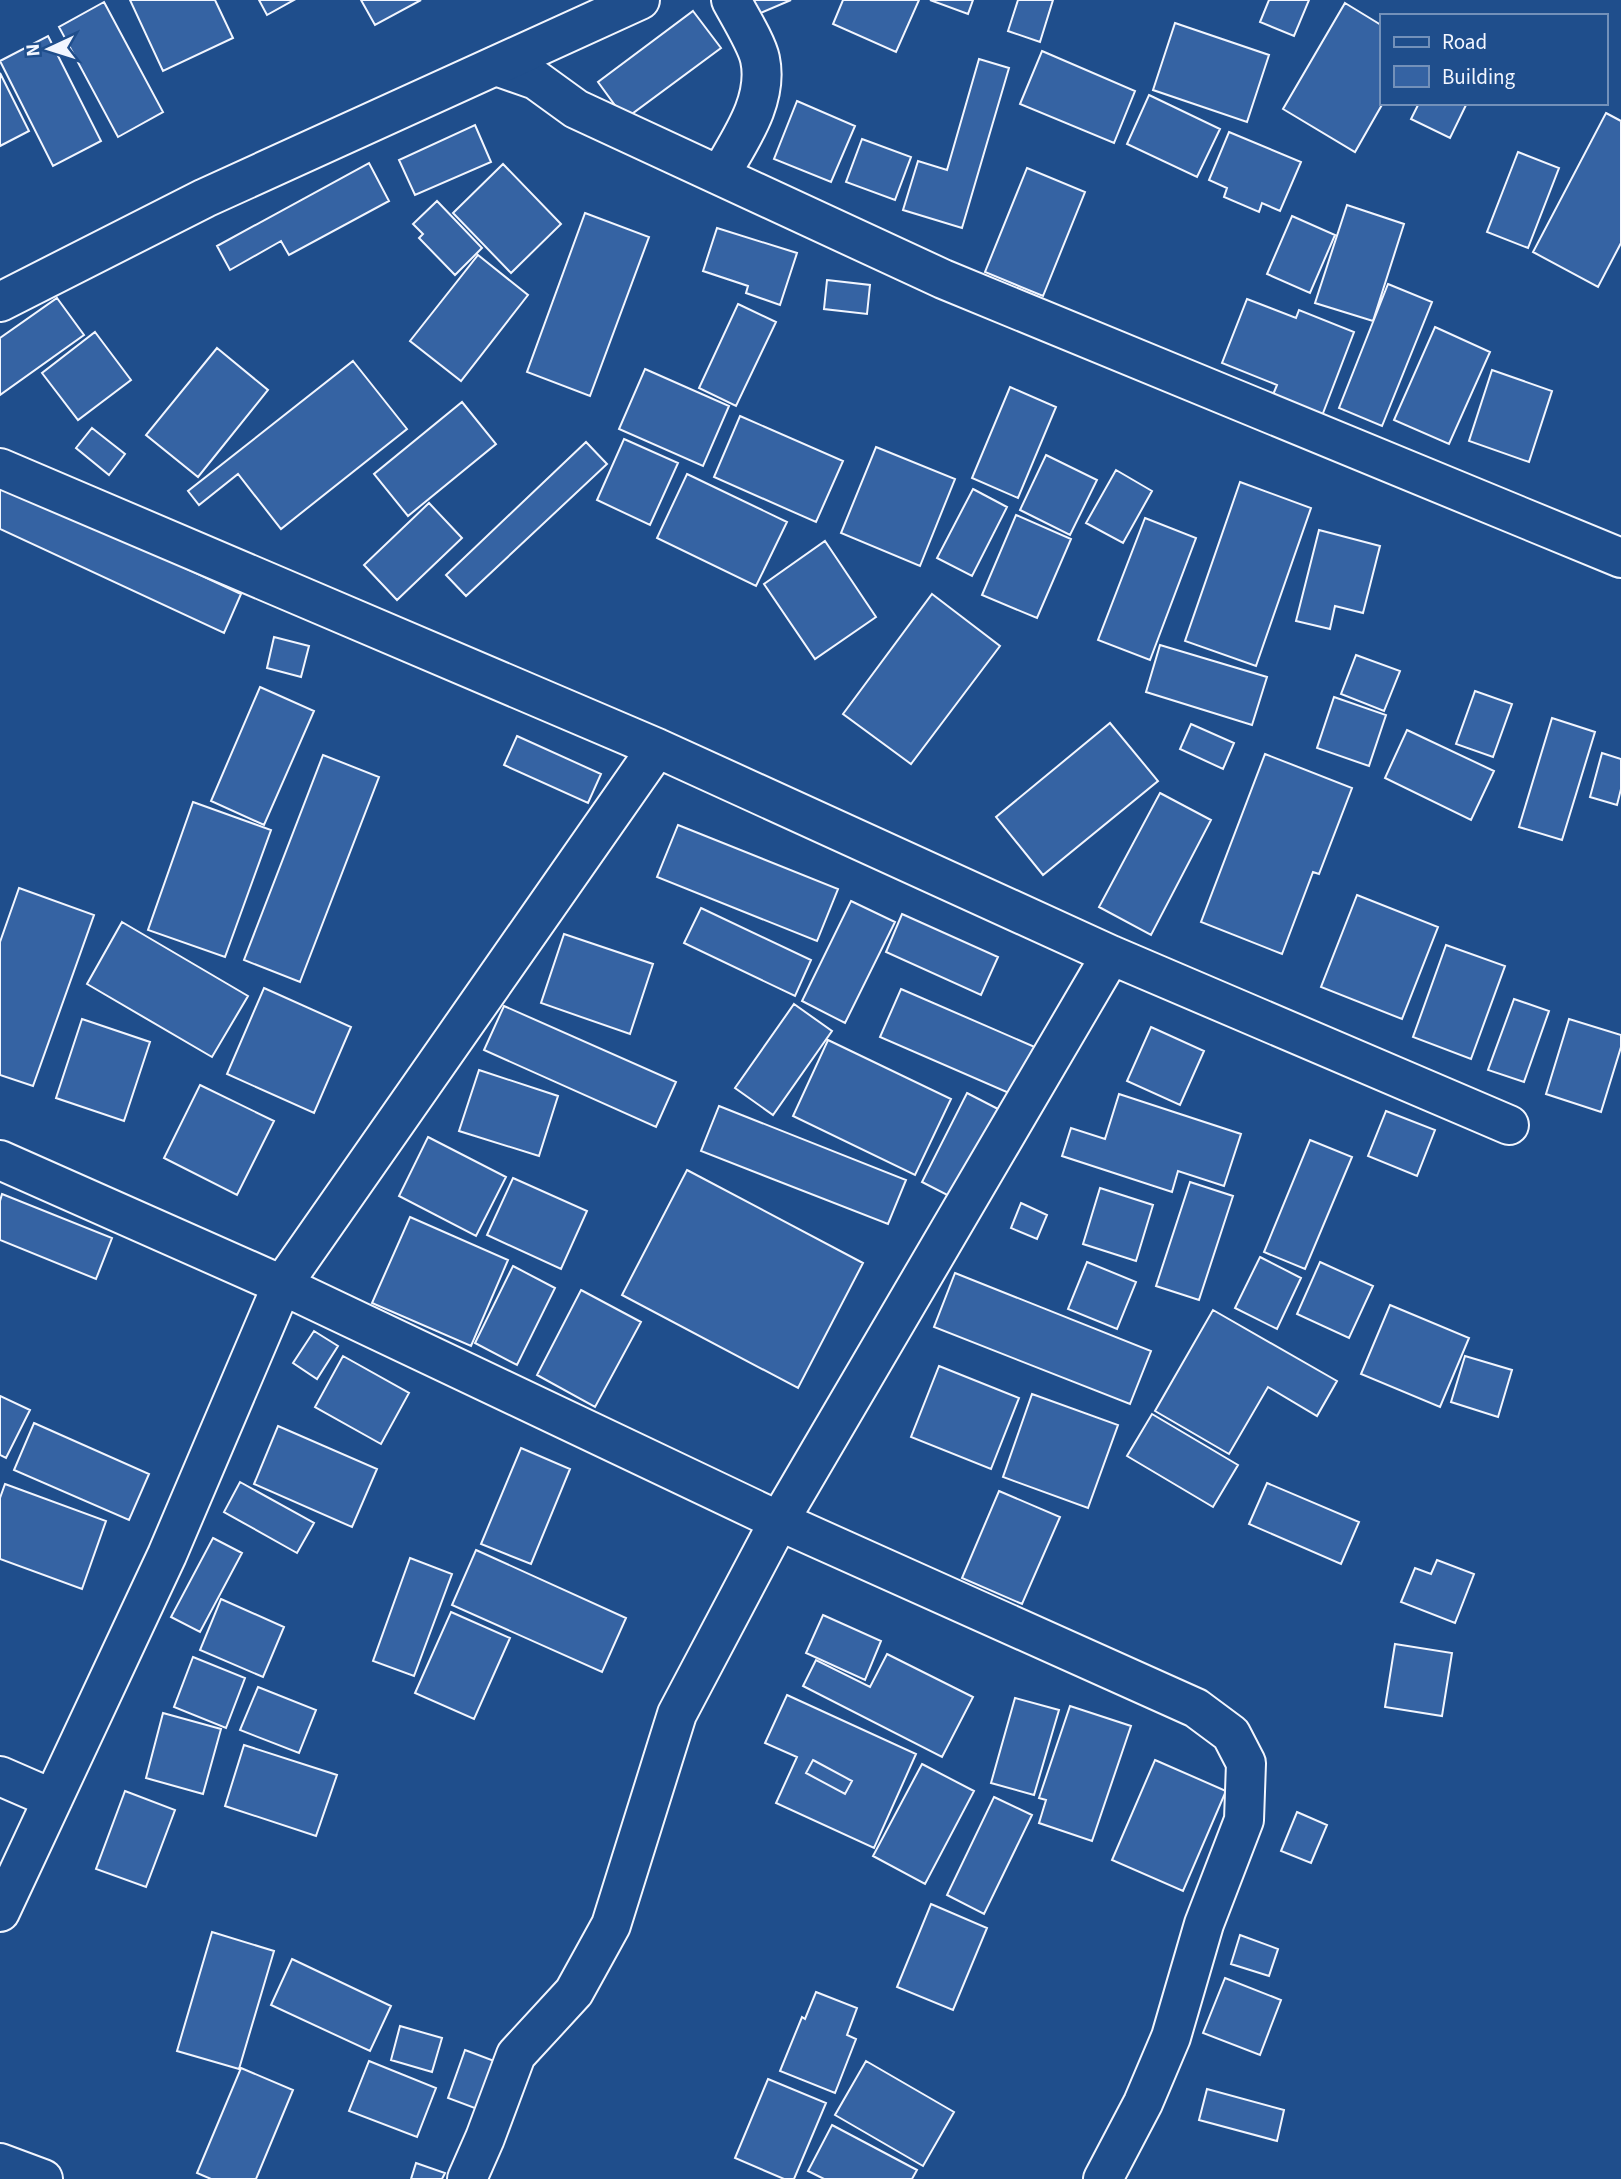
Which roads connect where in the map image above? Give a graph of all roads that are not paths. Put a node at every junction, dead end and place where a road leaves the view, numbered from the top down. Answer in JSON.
{"nodes":[{"id":1,"x":640,"y":0,"type":"edge"},
{"id":2,"x":731,"y":0,"type":"edge"},
{"id":3,"x":496,"y":66,"type":"junction"},
{"id":4,"x":720,"y":175,"type":"junction"},
{"id":5,"x":0,"y":302,"type":"edge"},
{"id":6,"x":0,"y":468,"type":"edge"},
{"id":7,"x":1621,"y":558,"type":"edge"},
{"id":8,"x":657,"y":748,"type":"junction"},
{"id":9,"x":1111,"y":955,"type":"junction"},
{"id":10,"x":1509,"y":1125,"type":"dead end"},
{"id":11,"x":0,"y":1160,"type":"edge"},
{"id":12,"x":282,"y":1285,"type":"junction"},
{"id":13,"x":779,"y":1521,"type":"junction"},
{"id":14,"x":0,"y":1776,"type":"edge"},
{"id":15,"x":53,"y":1799,"type":"junction"},
{"id":16,"x":0,"y":1912,"type":"edge"},
{"id":17,"x":0,"y":2163,"type":"edge"},
{"id":18,"x":43,"y":2179,"type":"edge"},
{"id":19,"x":467,"y":2179,"type":"edge"},
{"id":20,"x":1103,"y":2179,"type":"edge"}],
"edges":[{"from":1,"to":3,"type":"street"},
{"from":2,"to":4,"type":"street"},
{"from":3,"to":4,"type":"street"},
{"from":3,"to":5,"type":"street"},
{"from":4,"to":7,"type":"street"},
{"from":6,"to":8,"type":"street"},
{"from":8,"to":9,"type":"street"},
{"from":8,"to":12,"type":"street"},
{"from":9,"to":10,"type":"street"},
{"from":9,"to":13,"type":"street"},
{"from":11,"to":12,"type":"street"},
{"from":12,"to":13,"type":"street"},
{"from":12,"to":15,"type":"street"},
{"from":13,"to":19,"type":"street"},
{"from":13,"to":20,"type":"street"},
{"from":14,"to":15,"type":"street"},
{"from":15,"to":16,"type":"street"},
{"from":17,"to":18,"type":"street"}]}
